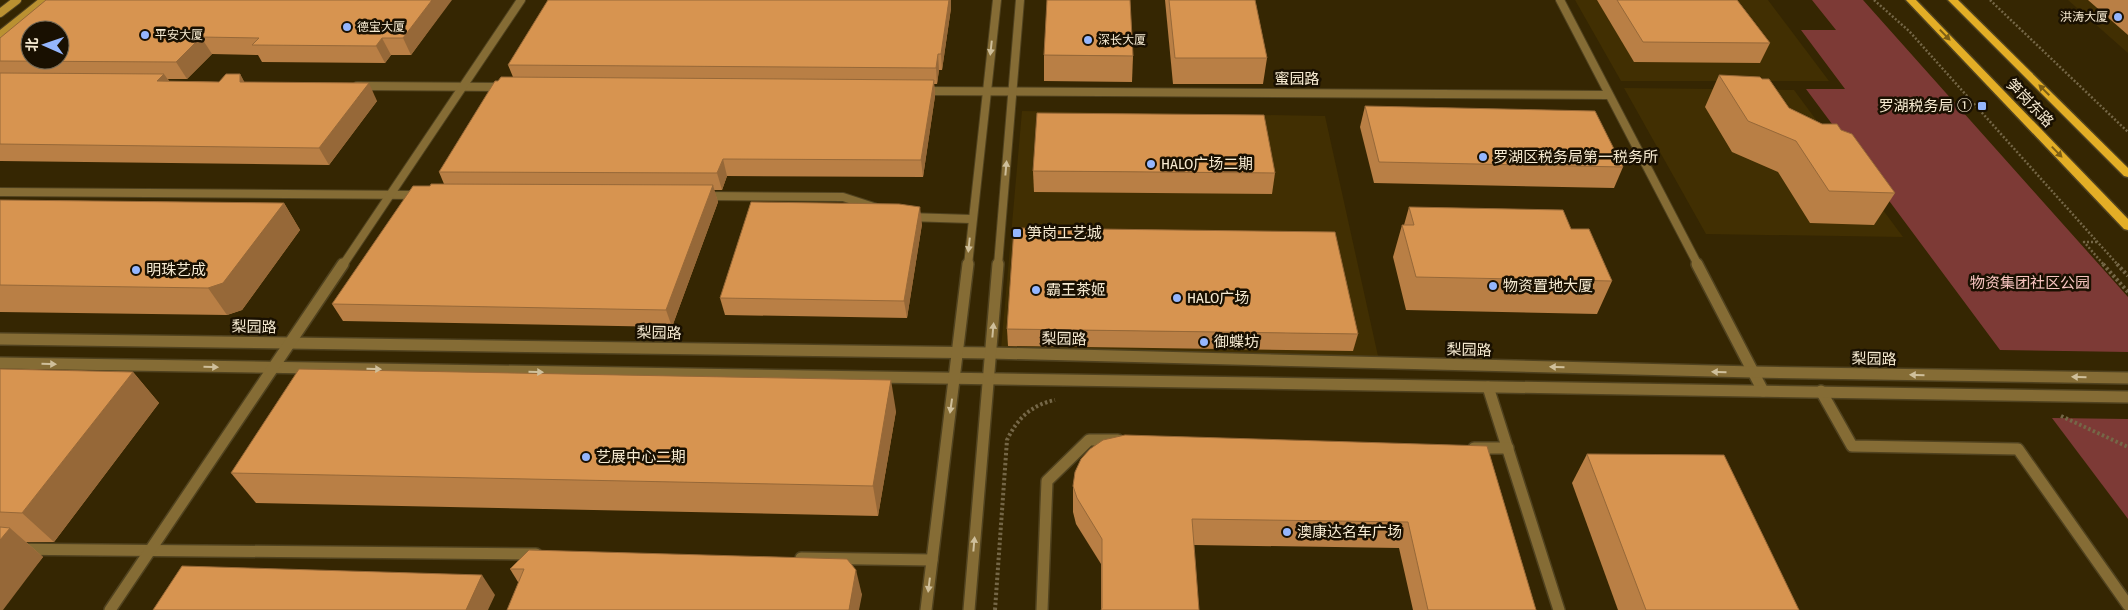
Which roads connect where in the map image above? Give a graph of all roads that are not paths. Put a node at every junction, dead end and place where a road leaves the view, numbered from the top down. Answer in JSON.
{"nodes":[{"id":1,"x":17,"y":0,"type":"edge"},
{"id":2,"x":44,"y":0,"type":"edge"},
{"id":3,"x":522,"y":0,"type":"edge"},
{"id":4,"x":997,"y":0,"type":"edge"},
{"id":5,"x":1020,"y":0,"type":"edge"},
{"id":6,"x":1560,"y":0,"type":"edge"},
{"id":7,"x":1911,"y":0,"type":"edge"},
{"id":8,"x":1953,"y":0,"type":"edge"},
{"id":9,"x":0,"y":14,"type":"edge"},
{"id":10,"x":0,"y":35,"type":"edge"},
{"id":11,"x":345,"y":86,"type":"edge"},
{"id":12,"x":463,"y":87,"type":"junction"},
{"id":13,"x":512,"y":87,"type":"edge"},
{"id":14,"x":917,"y":91,"type":"edge"},
{"id":15,"x":1012,"y":91,"type":"junction"},
{"id":16,"x":986,"y":92,"type":"junction"},
{"id":17,"x":1608,"y":95,"type":"junction"},
{"id":18,"x":2128,"y":174,"type":"edge"},
{"id":19,"x":0,"y":192,"type":"edge"},
{"id":20,"x":391,"y":195,"type":"junction"},
{"id":21,"x":430,"y":196,"type":"edge"},
{"id":22,"x":696,"y":196,"type":"edge"},
{"id":23,"x":886,"y":210,"type":"edge"},
{"id":24,"x":902,"y":216,"type":"edge"},
{"id":25,"x":972,"y":219,"type":"junction"},
{"id":26,"x":2128,"y":226,"type":"edge"},
{"id":27,"x":0,"y":339,"type":"edge"},
{"id":28,"x":290,"y":342,"type":"junction"},
{"id":29,"x":958,"y":352,"type":"junction"},
{"id":30,"x":991,"y":352,"type":"junction"},
{"id":31,"x":0,"y":363,"type":"edge"},
{"id":32,"x":273,"y":368,"type":"junction"},
{"id":33,"x":1753,"y":372,"type":"junction"},
{"id":34,"x":955,"y":378,"type":"junction"},
{"id":35,"x":989,"y":378,"type":"junction"},
{"id":36,"x":2128,"y":378,"type":"edge"},
{"id":37,"x":1488,"y":387,"type":"junction"},
{"id":38,"x":1763,"y":391,"type":"junction"},
{"id":39,"x":1821,"y":391,"type":"junction"},
{"id":40,"x":2128,"y":397,"type":"edge"},
{"id":41,"x":1129,"y":441,"type":"edge"},
{"id":42,"x":1458,"y":447,"type":"edge"},
{"id":43,"x":1508,"y":448,"type":"junction"},
{"id":44,"x":0,"y":549,"type":"edge"},
{"id":45,"x":152,"y":549,"type":"junction"},
{"id":46,"x":546,"y":554,"type":"edge"},
{"id":47,"x":793,"y":558,"type":"edge"},
{"id":48,"x":932,"y":560,"type":"junction"},
{"id":49,"x":2128,"y":605,"type":"edge"},
{"id":50,"x":110,"y":610,"type":"edge"},
{"id":51,"x":926,"y":610,"type":"edge"},
{"id":52,"x":968,"y":610,"type":"edge"},
{"id":53,"x":1042,"y":610,"type":"edge"},
{"id":54,"x":1559,"y":610,"type":"edge"}],
"edges":[{"from":1,"to":9,"type":"main road"},
{"from":2,"to":10,"type":"main road"},
{"from":3,"to":12,"type":"street"},
{"from":4,"to":16,"type":"street","one_way":true},
{"from":5,"to":15,"type":"street"},
{"from":6,"to":17,"type":"street"},
{"from":7,"to":26,"type":"main road","name":"笋岗东路","one_way":true},
{"from":18,"to":8,"type":"main road","name":"笋岗东路","one_way":true},
{"from":11,"to":12,"type":"street"},
{"from":12,"to":13,"type":"street"},
{"from":12,"to":20,"type":"street"},
{"from":14,"to":16,"type":"street","name":"蜜园路"},
{"from":15,"to":16,"type":"street","name":"蜜园路"},
{"from":15,"to":17,"type":"street","name":"蜜园路"},
{"from":30,"to":15,"type":"street","one_way":true},
{"from":16,"to":25,"type":"street"},
{"from":17,"to":33,"type":"street"},
{"from":19,"to":20,"type":"street"},
{"from":20,"to":21,"type":"street"},
{"from":20,"to":28,"type":"street"},
{"from":22,"to":23,"type":"street"},
{"from":24,"to":25,"type":"street"},
{"from":25,"to":29,"type":"street","one_way":true},
{"from":27,"to":28,"type":"street","name":"梨园路"},
{"from":28,"to":29,"type":"street","name":"梨园路"},
{"from":28,"to":32,"type":"street"},
{"from":29,"to":30,"type":"street","name":"梨园路"},
{"from":29,"to":34,"type":"street"},
{"from":33,"to":30,"type":"street","name":"梨园路","one_way":true},
{"from":30,"to":35,"type":"street"},
{"from":31,"to":32,"type":"street","one_way":true},
{"from":32,"to":34,"type":"street","one_way":true},
{"from":32,"to":45,"type":"street"},
{"from":36,"to":33,"type":"street","name":"梨园路","one_way":true},
{"from":33,"to":38,"type":"street"},
{"from":34,"to":35,"type":"street"},
{"from":34,"to":48,"type":"street","one_way":true},
{"from":35,"to":37,"type":"street"},
{"from":52,"to":35,"type":"street","one_way":true},
{"from":37,"to":38,"type":"street"},
{"from":37,"to":43,"type":"street"},
{"from":38,"to":39,"type":"street"},
{"from":39,"to":40,"type":"street"},
{"from":39,"to":49,"type":"street"},
{"from":41,"to":53,"type":"street"},
{"from":42,"to":43,"type":"street"},
{"from":43,"to":54,"type":"street"},
{"from":44,"to":45,"type":"street"},
{"from":45,"to":46,"type":"street"},
{"from":45,"to":50,"type":"street"},
{"from":47,"to":48,"type":"street"},
{"from":48,"to":51,"type":"street","one_way":true}]}
